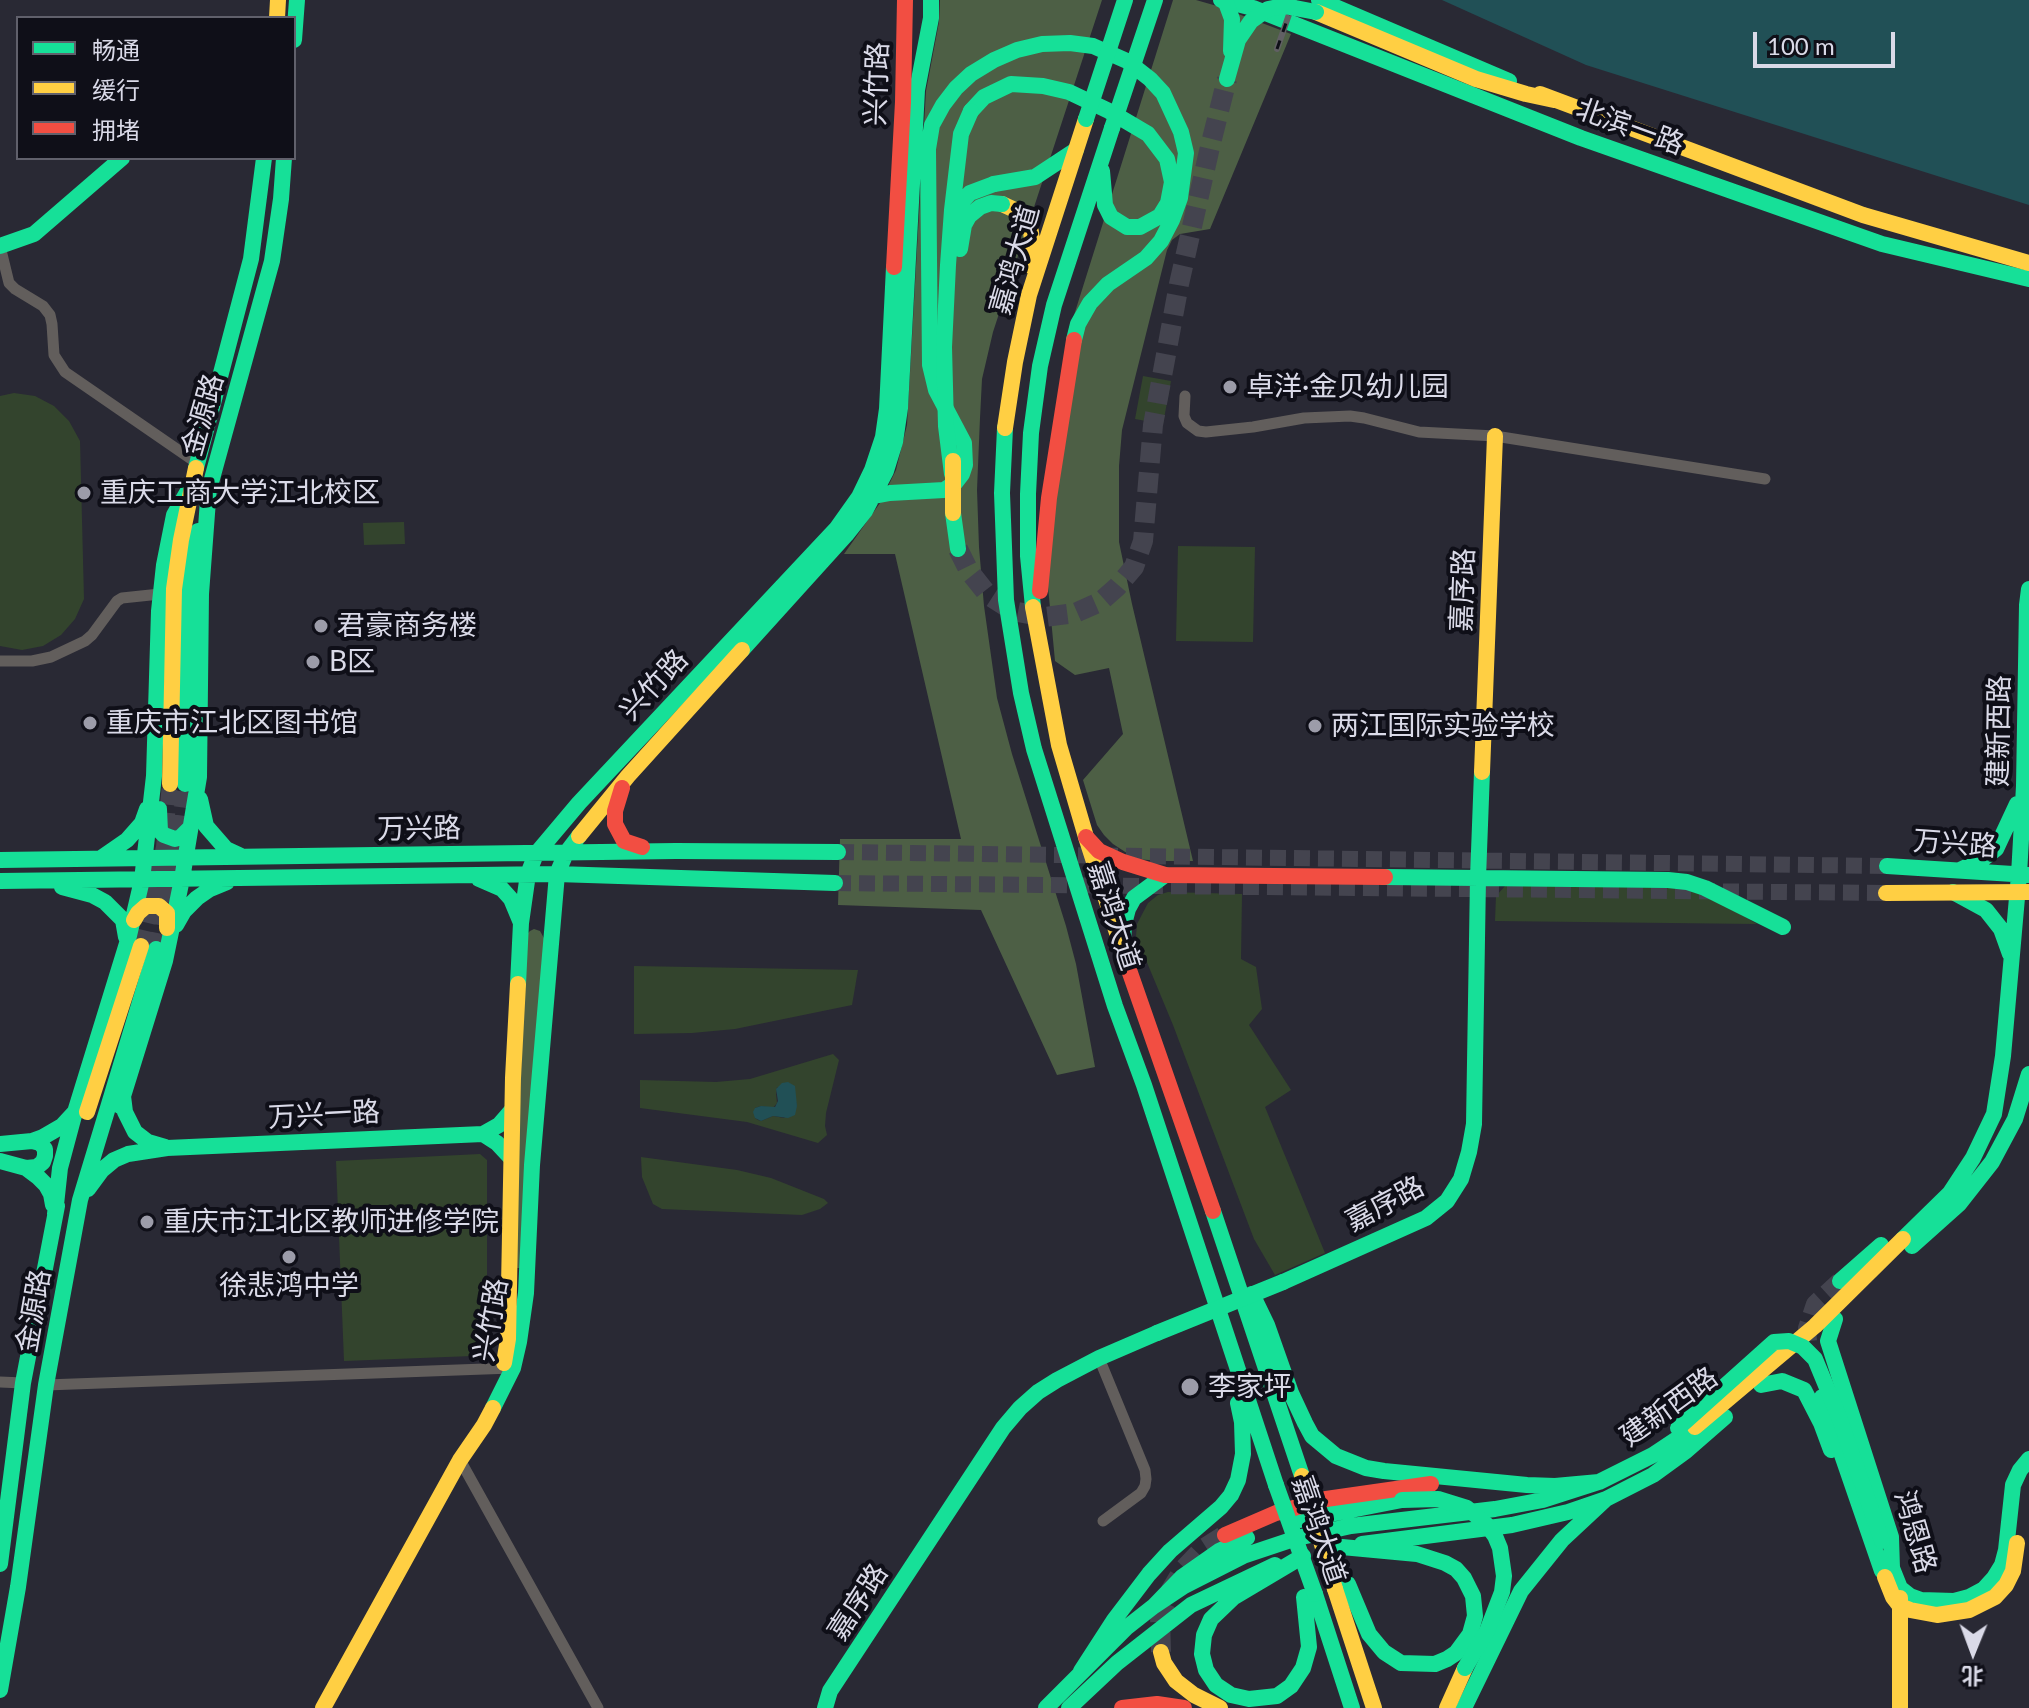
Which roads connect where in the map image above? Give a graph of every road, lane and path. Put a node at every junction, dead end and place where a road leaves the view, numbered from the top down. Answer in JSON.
{"nodes":[{"id":1,"x":928,"y":0,"type":"edge"},
{"id":2,"x":1125,"y":0,"type":"edge"},
{"id":3,"x":1155,"y":0,"type":"edge"},
{"id":4,"x":1223,"y":0,"type":"edge"},
{"id":5,"x":906,"y":3,"type":"edge"},
{"id":6,"x":1257,"y":5,"type":"edge"},
{"id":7,"x":1317,"y":6,"type":"edge"},
{"id":8,"x":1076,"y":150,"type":"junction"},
{"id":9,"x":120,"y":160,"type":"edge"},
{"id":10,"x":264,"y":160,"type":"edge"},
{"id":11,"x":284,"y":160,"type":"edge"},
{"id":12,"x":1101,"y":163,"type":"junction"},
{"id":13,"x":0,"y":246,"type":"edge"},
{"id":14,"x":2029,"y":263,"type":"edge"},
{"id":15,"x":2029,"y":279,"type":"edge"},
{"id":16,"x":931,"y":291,"type":"junction"},
{"id":17,"x":1029,"y":295,"type":"junction"},
{"id":18,"x":1185,"y":396,"type":"dead end"},
{"id":19,"x":1495,"y":436,"type":"junction"},
{"id":20,"x":197,"y":463,"type":"junction"},
{"id":21,"x":952,"y":474,"type":"junction"},
{"id":22,"x":1765,"y":479,"type":"dead end"},
{"id":23,"x":192,"y":484,"type":"junction"},
{"id":24,"x":874,"y":496,"type":"junction"},
{"id":25,"x":958,"y":549,"type":"tunnel mouth"},
{"id":26,"x":2029,"y":589,"type":"edge"},
{"id":27,"x":160,"y":594,"type":"junction"},
{"id":28,"x":1037,"y":635,"type":"junction"},
{"id":29,"x":0,"y":661,"type":"edge"},
{"id":30,"x":154,"y":776,"type":"junction"},
{"id":31,"x":628,"y":776,"type":"junction"},
{"id":32,"x":184,"y":782,"type":"junction"},
{"id":33,"x":2024,"y":786,"type":"junction"},
{"id":34,"x":152,"y":797,"type":"junction"},
{"id":35,"x":190,"y":828,"type":"junction"},
{"id":36,"x":1086,"y":837,"type":"junction"},
{"id":37,"x":676,"y":851,"type":"junction"},
{"id":38,"x":838,"y":852,"type":"tunnel mouth"},
{"id":39,"x":566,"y":853,"type":"junction"},
{"id":40,"x":536,"y":854,"type":"junction"},
{"id":41,"x":186,"y":857,"type":"junction"},
{"id":42,"x":244,"y":857,"type":"junction"},
{"id":43,"x":298,"y":857,"type":"junction"},
{"id":44,"x":146,"y":858,"type":"junction"},
{"id":45,"x":0,"y":860,"type":"edge"},
{"id":46,"x":65,"y":860,"type":"junction"},
{"id":47,"x":99,"y":860,"type":"junction"},
{"id":48,"x":1887,"y":866,"type":"tunnel mouth"},
{"id":49,"x":1960,"y":870,"type":"junction"},
{"id":50,"x":528,"y":874,"type":"junction"},
{"id":51,"x":557,"y":874,"type":"junction"},
{"id":52,"x":453,"y":875,"type":"junction"},
{"id":53,"x":1165,"y":875,"type":"junction"},
{"id":54,"x":289,"y":877,"type":"junction"},
{"id":55,"x":236,"y":878,"type":"junction"},
{"id":56,"x":1478,"y":878,"type":"junction"},
{"id":57,"x":182,"y":879,"type":"junction"},
{"id":58,"x":142,"y":880,"type":"junction"},
{"id":59,"x":0,"y":881,"type":"edge"},
{"id":60,"x":41,"y":881,"type":"junction"},
{"id":61,"x":67,"y":881,"type":"junction"},
{"id":62,"x":835,"y":883,"type":"tunnel mouth"},
{"id":63,"x":2024,"y":883,"type":"edge"},
{"id":64,"x":1953,"y":892,"type":"junction"},
{"id":65,"x":1886,"y":893,"type":"tunnel mouth"},
{"id":66,"x":133,"y":923,"type":"junction"},
{"id":67,"x":521,"y":923,"type":"junction"},
{"id":68,"x":1783,"y":927,"type":"dead end"},
{"id":69,"x":2029,"y":936,"type":"edge"},
{"id":70,"x":1122,"y":949,"type":"junction"},
{"id":71,"x":147,"y":950,"type":"junction"},
{"id":72,"x":2012,"y":965,"type":"junction"},
{"id":73,"x":2029,"y":1074,"type":"edge"},
{"id":74,"x":123,"y":1095,"type":"junction"},
{"id":75,"x":512,"y":1110,"type":"junction"},
{"id":76,"x":75,"y":1112,"type":"junction"},
{"id":77,"x":1994,"y":1114,"type":"junction"},
{"id":78,"x":483,"y":1134,"type":"junction"},
{"id":79,"x":32,"y":1141,"type":"junction"},
{"id":80,"x":0,"y":1144,"type":"edge"},
{"id":81,"x":167,"y":1148,"type":"junction"},
{"id":82,"x":511,"y":1158,"type":"junction"},
{"id":83,"x":0,"y":1161,"type":"edge"},
{"id":84,"x":26,"y":1168,"type":"junction"},
{"id":85,"x":90,"y":1168,"type":"junction"},
{"id":86,"x":1950,"y":1193,"type":"junction"},
{"id":87,"x":80,"y":1200,"type":"junction"},
{"id":88,"x":55,"y":1214,"type":"junction"},
{"id":89,"x":1220,"y":1231,"type":"junction"},
{"id":90,"x":1840,"y":1281,"type":"tunnel mouth"},
{"id":91,"x":1835,"y":1319,"type":"junction"},
{"id":92,"x":1225,"y":1332,"type":"junction"},
{"id":93,"x":1099,"y":1358,"type":"junction"},
{"id":94,"x":508,"y":1368,"type":"junction"},
{"id":95,"x":1811,"y":1368,"type":"dead end"},
{"id":96,"x":0,"y":1382,"type":"edge"},
{"id":97,"x":23,"y":1383,"type":"junction"},
{"id":98,"x":46,"y":1385,"type":"junction"},
{"id":99,"x":1761,"y":1385,"type":"junction"},
{"id":100,"x":2029,"y":1459,"type":"edge"},
{"id":101,"x":460,"y":1460,"type":"junction"},
{"id":102,"x":1631,"y":1467,"type":"junction"},
{"id":103,"x":2029,"y":1475,"type":"edge"},
{"id":104,"x":1599,"y":1482,"type":"junction"},
{"id":105,"x":1527,"y":1485,"type":"junction"},
{"id":106,"x":1606,"y":1499,"type":"junction"},
{"id":107,"x":1103,"y":1521,"type":"dead end"},
{"id":108,"x":1225,"y":1535,"type":"tunnel mouth"},
{"id":109,"x":1342,"y":1547,"type":"junction"},
{"id":110,"x":1303,"y":1556,"type":"junction"},
{"id":111,"x":0,"y":1564,"type":"edge"},
{"id":112,"x":1887,"y":1569,"type":"junction"},
{"id":113,"x":1342,"y":1586,"type":"junction"},
{"id":114,"x":1309,"y":1596,"type":"junction"},
{"id":115,"x":1900,"y":1597,"type":"junction"},
{"id":116,"x":1154,"y":1606,"type":"junction"},
{"id":117,"x":5,"y":1644,"type":"edge"},
{"id":118,"x":1161,"y":1652,"type":"tunnel mouth"},
{"id":119,"x":1081,"y":1671,"type":"junction"},
{"id":120,"x":0,"y":1690,"type":"edge"},
{"id":121,"x":323,"y":1708,"type":"edge"},
{"id":122,"x":598,"y":1708,"type":"edge"},
{"id":123,"x":825,"y":1708,"type":"edge"},
{"id":124,"x":1046,"y":1708,"type":"edge"},
{"id":125,"x":1069,"y":1708,"type":"edge"},
{"id":126,"x":1122,"y":1708,"type":"edge"},
{"id":127,"x":1184,"y":1708,"type":"edge"},
{"id":128,"x":1220,"y":1708,"type":"edge"},
{"id":129,"x":1352,"y":1708,"type":"edge"},
{"id":130,"x":1374,"y":1708,"type":"edge"},
{"id":131,"x":1447,"y":1708,"type":"edge"},
{"id":132,"x":1464,"y":1708,"type":"edge"},
{"id":133,"x":1900,"y":1708,"type":"edge"}],
"edges":[{"from":1,"to":24,"type":"main road","name":"兴竹路"},
{"from":2,"to":8,"type":"main road","name":"嘉鸿大道","bridge":true},
{"from":3,"to":12,"type":"main road","name":"嘉鸿大道","bridge":true},
{"from":4,"to":6,"type":"main road","name":"北滨一路"},
{"from":4,"to":7,"type":"main road","name":"北滨一路","bridge":true},
{"from":5,"to":40,"type":"main road","name":"兴竹路"},
{"from":6,"to":15,"type":"main road","name":"北滨一路"},
{"from":7,"to":14,"type":"main road","name":"北滨一路"},
{"from":8,"to":16,"type":"main road","bridge":true},
{"from":8,"to":17,"type":"main road","name":"嘉鸿大道"},
{"from":9,"to":13,"type":"main road"},
{"from":10,"to":20,"type":"main road","name":"金源路"},
{"from":11,"to":32,"type":"main road","name":"金源路"},
{"from":12,"to":21,"type":"main road","bridge":true},
{"from":12,"to":28,"type":"main road","name":"嘉鸿大道"},
{"from":13,"to":20,"type":"street"},
{"from":16,"to":24,"type":"main road"},
{"from":16,"to":28,"type":"main road"},
{"from":17,"to":21,"type":"main road","bridge":true},
{"from":17,"to":92,"type":"main road","name":"嘉鸿大道"},
{"from":18,"to":19,"type":"street"},
{"from":19,"to":22,"type":"street"},
{"from":19,"to":56,"type":"main road","name":"嘉序路"},
{"from":20,"to":23,"type":"main road","name":"金源路"},
{"from":21,"to":25,"type":"main road","bridge":true},
{"from":23,"to":27,"type":"main road"},
{"from":23,"to":32,"type":"main road","name":"金源路"},
{"from":24,"to":31,"type":"main road","name":"兴竹路"},
{"from":26,"to":33,"type":"main road","name":"建新西路"},
{"from":27,"to":29,"type":"street"},
{"from":27,"to":30,"type":"main road"},
{"from":28,"to":36,"type":"main road","name":"嘉鸿大道"},
{"from":30,"to":34,"type":"main road"},
{"from":30,"to":35,"type":"main road"},
{"from":31,"to":37,"type":"main road"},
{"from":31,"to":39,"type":"main road","name":"兴竹路"},
{"from":32,"to":35,"type":"main road"},
{"from":32,"to":42,"type":"main road"},
{"from":33,"to":49,"type":"main road"},
{"from":33,"to":63,"type":"main road","name":"建新西路"},
{"from":34,"to":44,"type":"main road"},
{"from":34,"to":47,"type":"main road"},
{"from":35,"to":41,"type":"main road"},
{"from":36,"to":53,"type":"main road"},
{"from":36,"to":70,"type":"main road","name":"嘉鸿大道"},
{"from":37,"to":38,"type":"main road","name":"万兴路"},
{"from":37,"to":39,"type":"main road","name":"万兴路"},
{"from":39,"to":40,"type":"main road","name":"万兴路"},
{"from":39,"to":51,"type":"main road","name":"兴竹路"},
{"from":40,"to":43,"type":"main road","name":"万兴路"},
{"from":40,"to":50,"type":"main road","name":"兴竹路"},
{"from":41,"to":42,"type":"main road","name":"万兴路"},
{"from":41,"to":44,"type":"main road","name":"万兴路"},
{"from":41,"to":57,"type":"main road"},
{"from":42,"to":43,"type":"main road","name":"万兴路"},
{"from":43,"to":54,"type":"main road"},
{"from":44,"to":47,"type":"main road","name":"万兴路"},
{"from":44,"to":58,"type":"main road"},
{"from":45,"to":46,"type":"main road","name":"万兴路"},
{"from":46,"to":47,"type":"main road","name":"万兴路"},
{"from":46,"to":61,"type":"main road"},
{"from":48,"to":49,"type":"main road","name":"万兴路"},
{"from":49,"to":63,"type":"main road","name":"万兴路"},
{"from":50,"to":51,"type":"main road","name":"万兴路"},
{"from":50,"to":52,"type":"main road","name":"万兴路"},
{"from":50,"to":67,"type":"main road","name":"兴竹路"},
{"from":51,"to":62,"type":"main road","name":"万兴路"},
{"from":51,"to":94,"type":"main road","name":"兴竹路"},
{"from":52,"to":54,"type":"main road","name":"万兴路"},
{"from":52,"to":67,"type":"main road"},
{"from":53,"to":56,"type":"main road"},
{"from":53,"to":70,"type":"main road"},
{"from":54,"to":55,"type":"main road","name":"万兴路"},
{"from":55,"to":57,"type":"main road","name":"万兴路"},
{"from":55,"to":71,"type":"main road"},
{"from":56,"to":68,"type":"main road"},
{"from":56,"to":93,"type":"main road","name":"嘉序路","bridge":true},
{"from":57,"to":58,"type":"main road","name":"万兴路"},
{"from":57,"to":71,"type":"main road"},
{"from":58,"to":61,"type":"main road","name":"万兴路"},
{"from":58,"to":66,"type":"main road"},
{"from":59,"to":60,"type":"main road","name":"万兴路"},
{"from":60,"to":61,"type":"main road","name":"万兴路"},
{"from":60,"to":71,"type":"main road"},
{"from":63,"to":64,"type":"main road","name":"万兴路"},
{"from":63,"to":72,"type":"main road","name":"建新西路"},
{"from":64,"to":65,"type":"main road","name":"万兴路"},
{"from":64,"to":72,"type":"main road"},
{"from":66,"to":71,"type":"main road"},
{"from":66,"to":71,"type":"main road"},
{"from":67,"to":75,"type":"main road","name":"兴竹路"},
{"from":69,"to":77,"type":"main road"},
{"from":70,"to":89,"type":"main road","name":"嘉鸿大道"},
{"from":71,"to":74,"type":"main road"},
{"from":71,"to":76,"type":"main road"},
{"from":71,"to":85,"type":"main road","name":"金源路"},
{"from":71,"to":88,"type":"main road","name":"金源路"},
{"from":72,"to":77,"type":"main road","name":"建新西路"},
{"from":73,"to":91,"type":"main road","name":"建新西路"},
{"from":74,"to":81,"type":"main road"},
{"from":74,"to":85,"type":"main road"},
{"from":75,"to":78,"type":"main road"},
{"from":75,"to":82,"type":"main road","name":"兴竹路"},
{"from":76,"to":79,"type":"main road"},
{"from":76,"to":88,"type":"main road"},
{"from":77,"to":86,"type":"main road","name":"建新西路"},
{"from":78,"to":81,"type":"main road","name":"万兴一路"},
{"from":78,"to":82,"type":"main road"},
{"from":79,"to":80,"type":"main road"},
{"from":79,"to":84,"type":"main road"},
{"from":81,"to":87,"type":"main road","name":"万兴一路"},
{"from":82,"to":94,"type":"main road","name":"兴竹路"},
{"from":83,"to":84,"type":"main road"},
{"from":84,"to":88,"type":"main road"},
{"from":85,"to":87,"type":"main road","name":"金源路"},
{"from":86,"to":90,"type":"main road"},
{"from":86,"to":102,"type":"main road","name":"建新西路"},
{"from":87,"to":98,"type":"main road","name":"金源路"},
{"from":88,"to":97,"type":"main road","name":"金源路"},
{"from":89,"to":105,"type":"main road"},
{"from":89,"to":113,"type":"main road","name":"嘉鸿大道","bridge":true},
{"from":91,"to":99,"type":"main road","name":"建新西路"},
{"from":91,"to":112,"type":"main road","name":"鸿恩路"},
{"from":92,"to":114,"type":"main road","name":"嘉鸿大道","bridge":true},
{"from":92,"to":119,"type":"main road"},
{"from":93,"to":107,"type":"street"},
{"from":93,"to":123,"type":"main road","name":"嘉序路"},
{"from":94,"to":98,"type":"street"},
{"from":94,"to":101,"type":"main road","name":"兴竹路"},
{"from":95,"to":112,"type":"main road"},
{"from":96,"to":97,"type":"street"},
{"from":97,"to":111,"type":"main road","name":"金源路"},
{"from":98,"to":117,"type":"main road","name":"金源路"},
{"from":99,"to":106,"type":"main road","name":"建新西路"},
{"from":99,"to":112,"type":"main road","name":"鸿恩路"},
{"from":100,"to":115,"type":"main road","name":"鸿恩路"},
{"from":101,"to":121,"type":"main road","name":"兴竹路"},
{"from":101,"to":122,"type":"street"},
{"from":102,"to":104,"type":"main road","name":"建新西路"},
{"from":102,"to":112,"type":"main road","bridge":true},
{"from":103,"to":115,"type":"main road","name":"鸿恩路"},
{"from":104,"to":105,"type":"main road"},
{"from":104,"to":116,"type":"main road","name":"建新西路"},
{"from":105,"to":108,"type":"main road"},
{"from":106,"to":109,"type":"main road","name":"建新西路"},
{"from":106,"to":132,"type":"main road"},
{"from":109,"to":110,"type":"main road","name":"建新西路"},
{"from":109,"to":113,"type":"main road"},
{"from":110,"to":114,"type":"main road"},
{"from":110,"to":125,"type":"main road","name":"建新西路"},
{"from":112,"to":115,"type":"main road","name":"鸿恩路"},
{"from":113,"to":130,"type":"main road","name":"嘉鸿大道"},
{"from":114,"to":129,"type":"main road","name":"嘉鸿大道"},
{"from":115,"to":133,"type":"main road"},
{"from":116,"to":119,"type":"main road","name":"建新西路"},
{"from":116,"to":131,"type":"main road","bridge":true},
{"from":117,"to":120,"type":"main road","name":"金源路"},
{"from":118,"to":128,"type":"main road"},
{"from":119,"to":124,"type":"main road","name":"建新西路"},
{"from":126,"to":127,"type":"main road"}]}
